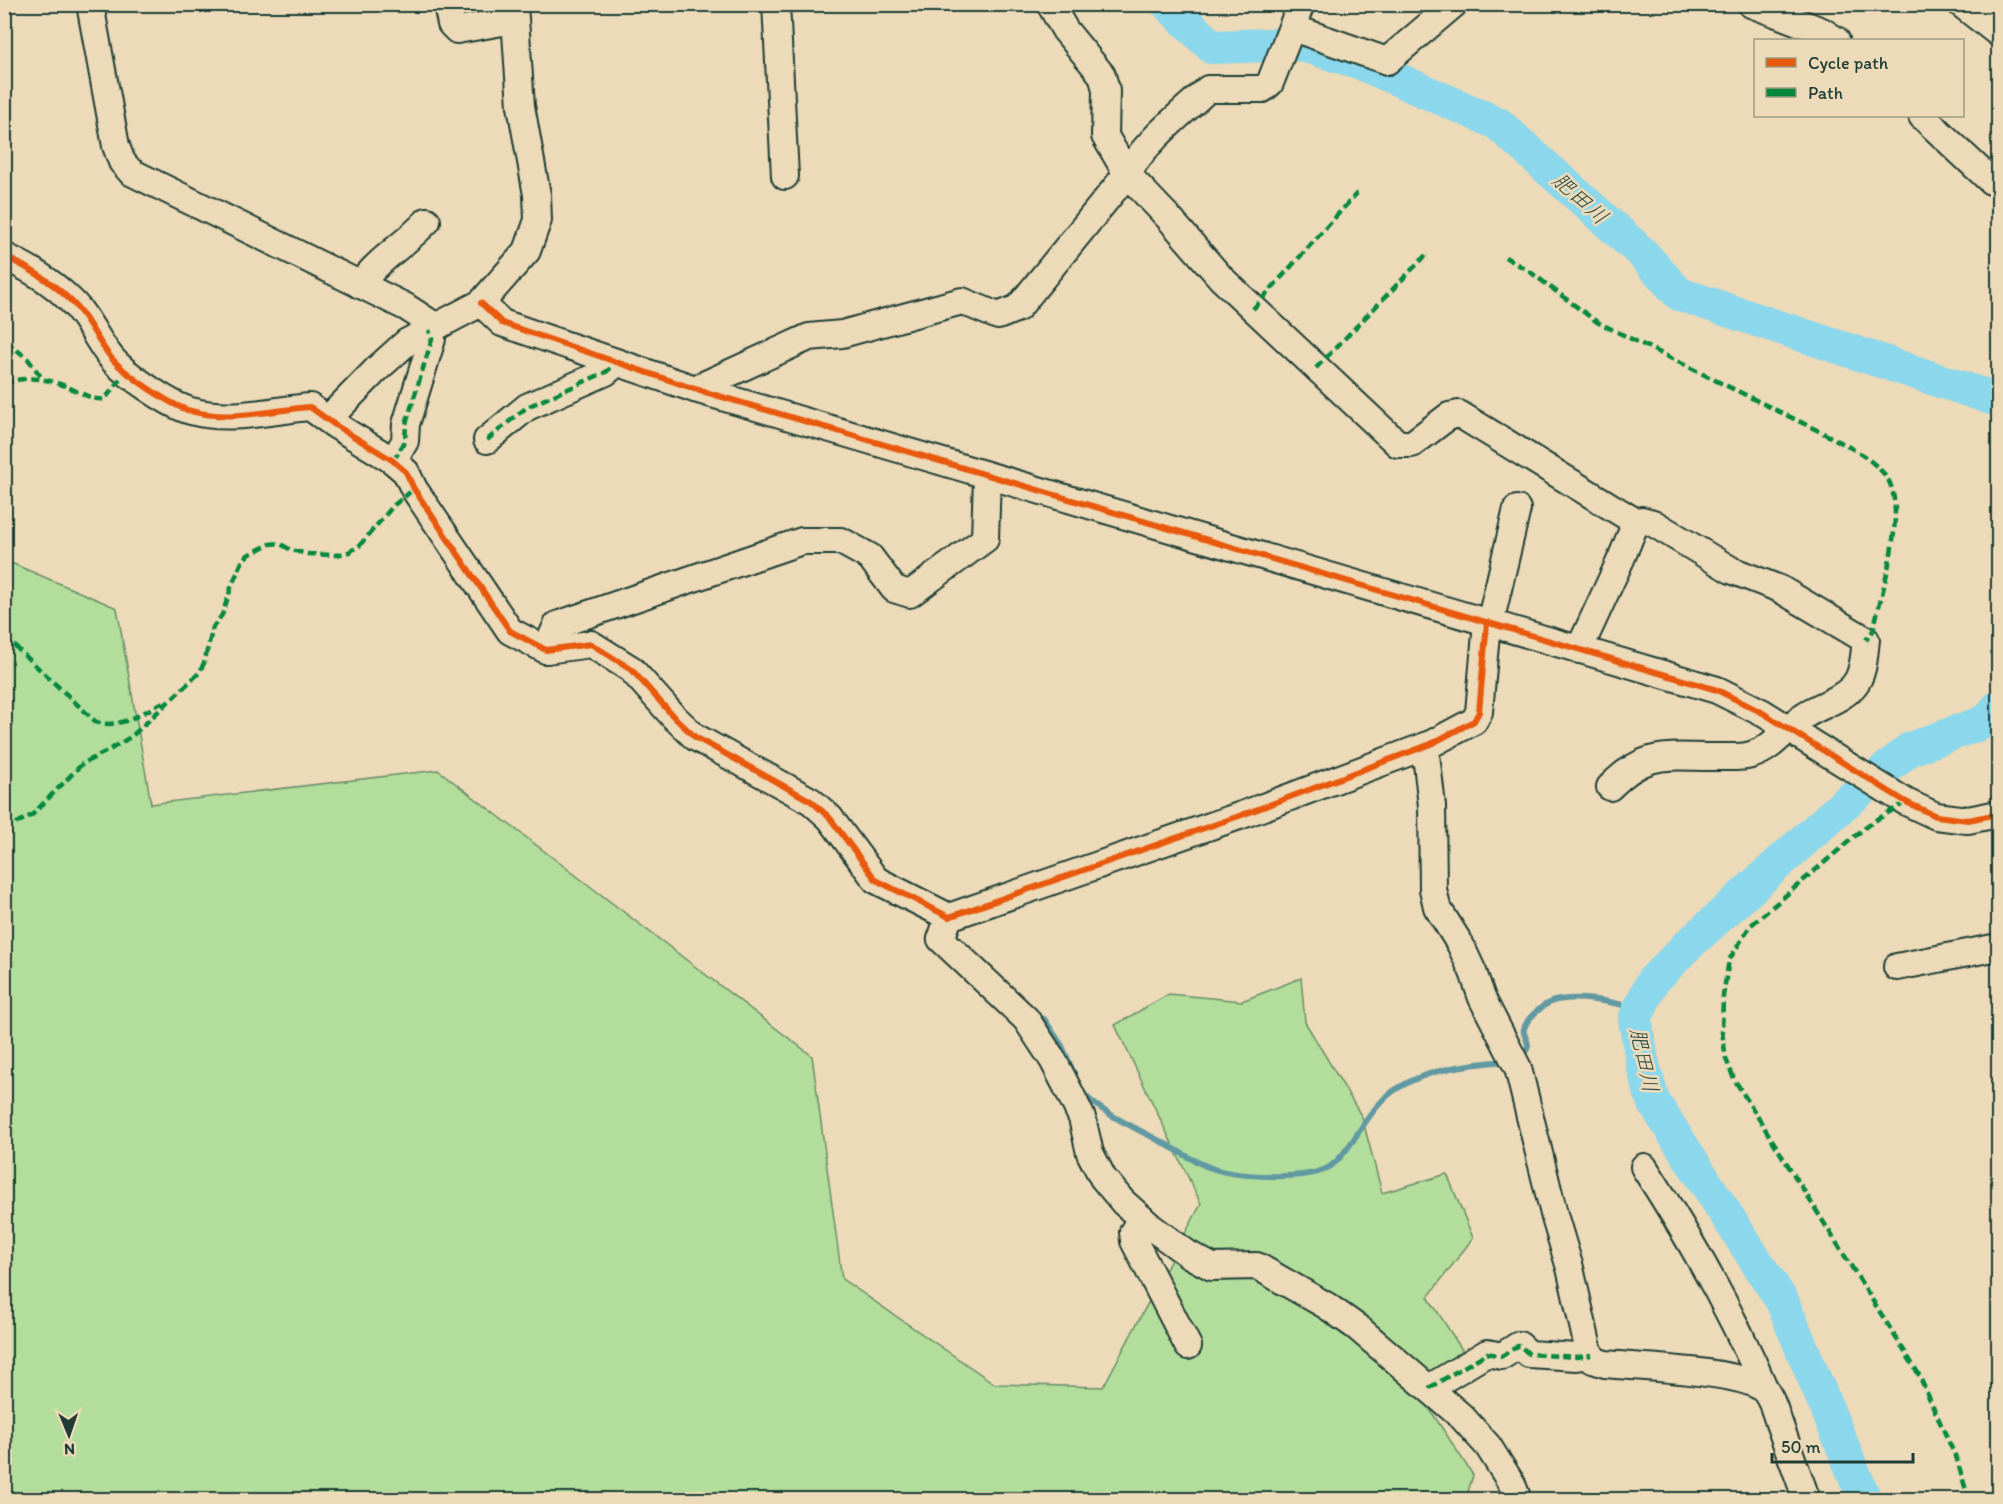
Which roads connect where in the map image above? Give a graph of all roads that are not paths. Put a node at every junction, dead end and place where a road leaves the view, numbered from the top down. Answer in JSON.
{"nodes":[{"id":1,"x":90,"y":4,"type":"edge"},
{"id":2,"x":447,"y":4,"type":"edge"},
{"id":3,"x":777,"y":4,"type":"edge"},
{"id":4,"x":1050,"y":4,"type":"edge"},
{"id":5,"x":1454,"y":4,"type":"edge"},
{"id":6,"x":1751,"y":4,"type":"edge"},
{"id":7,"x":1961,"y":4,"type":"edge"},
{"id":8,"x":514,"y":12,"type":"edge"},
{"id":9,"x":1295,"y":21,"type":"edge"},
{"id":10,"x":1998,"y":33,"type":"edge"},
{"id":11,"x":1834,"y":39,"type":"edge"},
{"id":12,"x":1923,"y":117,"type":"edge"},
{"id":13,"x":1126,"y":174,"type":"junction"},
{"id":14,"x":785,"y":176,"type":"dead end"},
{"id":15,"x":1998,"y":183,"type":"edge"},
{"id":16,"x":428,"y":221,"type":"dead end"},
{"id":17,"x":4,"y":256,"type":"edge"},
{"id":18,"x":360,"y":285,"type":"junction"},
{"id":19,"x":481,"y":303,"type":"junction"},
{"id":20,"x":432,"y":328,"type":"junction"},
{"id":21,"x":617,"y":363,"type":"junction"},
{"id":22,"x":695,"y":389,"type":"junction"},
{"id":23,"x":328,"y":419,"type":"junction"},
{"id":24,"x":487,"y":440,"type":"dead end"},
{"id":25,"x":392,"y":460,"type":"junction"},
{"id":26,"x":987,"y":476,"type":"junction"},
{"id":27,"x":1517,"y":509,"type":"dead end"},
{"id":28,"x":1636,"y":522,"type":"junction"},
{"id":29,"x":1489,"y":623,"type":"junction"},
{"id":30,"x":546,"y":650,"type":"junction"},
{"id":31,"x":1579,"y":650,"type":"junction"},
{"id":32,"x":1787,"y":728,"type":"junction"},
{"id":33,"x":1431,"y":744,"type":"junction"},
{"id":34,"x":1610,"y":787,"type":"dead end"},
{"id":35,"x":1998,"y":814,"type":"edge"},
{"id":36,"x":949,"y":918,"type":"junction"},
{"id":37,"x":1998,"y":947,"type":"edge"},
{"id":38,"x":1897,"y":967,"type":"dead end"},
{"id":39,"x":1644,"y":1167,"type":"dead end"},
{"id":40,"x":1145,"y":1222,"type":"junction"},
{"id":41,"x":1194,"y":1343,"type":"dead end"},
{"id":42,"x":1591,"y":1355,"type":"junction"},
{"id":43,"x":1429,"y":1388,"type":"junction"},
{"id":44,"x":1766,"y":1392,"type":"junction"},
{"id":45,"x":1518,"y":1500,"type":"edge"},
{"id":46,"x":1808,"y":1500,"type":"edge"}],
"edges":[{"from":1,"to":18,"type":"street"},
{"from":2,"to":8,"type":"street"},
{"from":3,"to":14,"type":"street"},
{"from":4,"to":13,"type":"street"},
{"from":5,"to":9,"type":"street"},
{"from":6,"to":11,"type":"street"},
{"from":7,"to":10,"type":"street"},
{"from":8,"to":19,"type":"street"},
{"from":9,"to":13,"type":"street"},
{"from":12,"to":15,"type":"street"},
{"from":13,"to":22,"type":"street"},
{"from":13,"to":28,"type":"street"},
{"from":16,"to":18,"type":"street"},
{"from":17,"to":23,"type":"street"},
{"from":18,"to":20,"type":"street"},
{"from":19,"to":20,"type":"street"},
{"from":19,"to":21,"type":"street"},
{"from":20,"to":23,"type":"street"},
{"from":20,"to":25,"type":"street"},
{"from":21,"to":22,"type":"street"},
{"from":21,"to":24,"type":"street"},
{"from":22,"to":26,"type":"street"},
{"from":23,"to":25,"type":"street"},
{"from":25,"to":30,"type":"street"},
{"from":26,"to":29,"type":"street"},
{"from":26,"to":30,"type":"street"},
{"from":27,"to":29,"type":"street"},
{"from":28,"to":31,"type":"street"},
{"from":28,"to":32,"type":"street"},
{"from":29,"to":31,"type":"street"},
{"from":29,"to":33,"type":"street"},
{"from":30,"to":36,"type":"street"},
{"from":31,"to":32,"type":"street"},
{"from":32,"to":34,"type":"street"},
{"from":32,"to":35,"type":"street"},
{"from":33,"to":36,"type":"street"},
{"from":33,"to":42,"type":"street"},
{"from":36,"to":40,"type":"street"},
{"from":37,"to":38,"type":"street"},
{"from":39,"to":44,"type":"street"},
{"from":40,"to":41,"type":"street"},
{"from":40,"to":43,"type":"street"},
{"from":42,"to":43,"type":"street"},
{"from":42,"to":44,"type":"street"},
{"from":43,"to":45,"type":"street"},
{"from":44,"to":46,"type":"street"}]}
